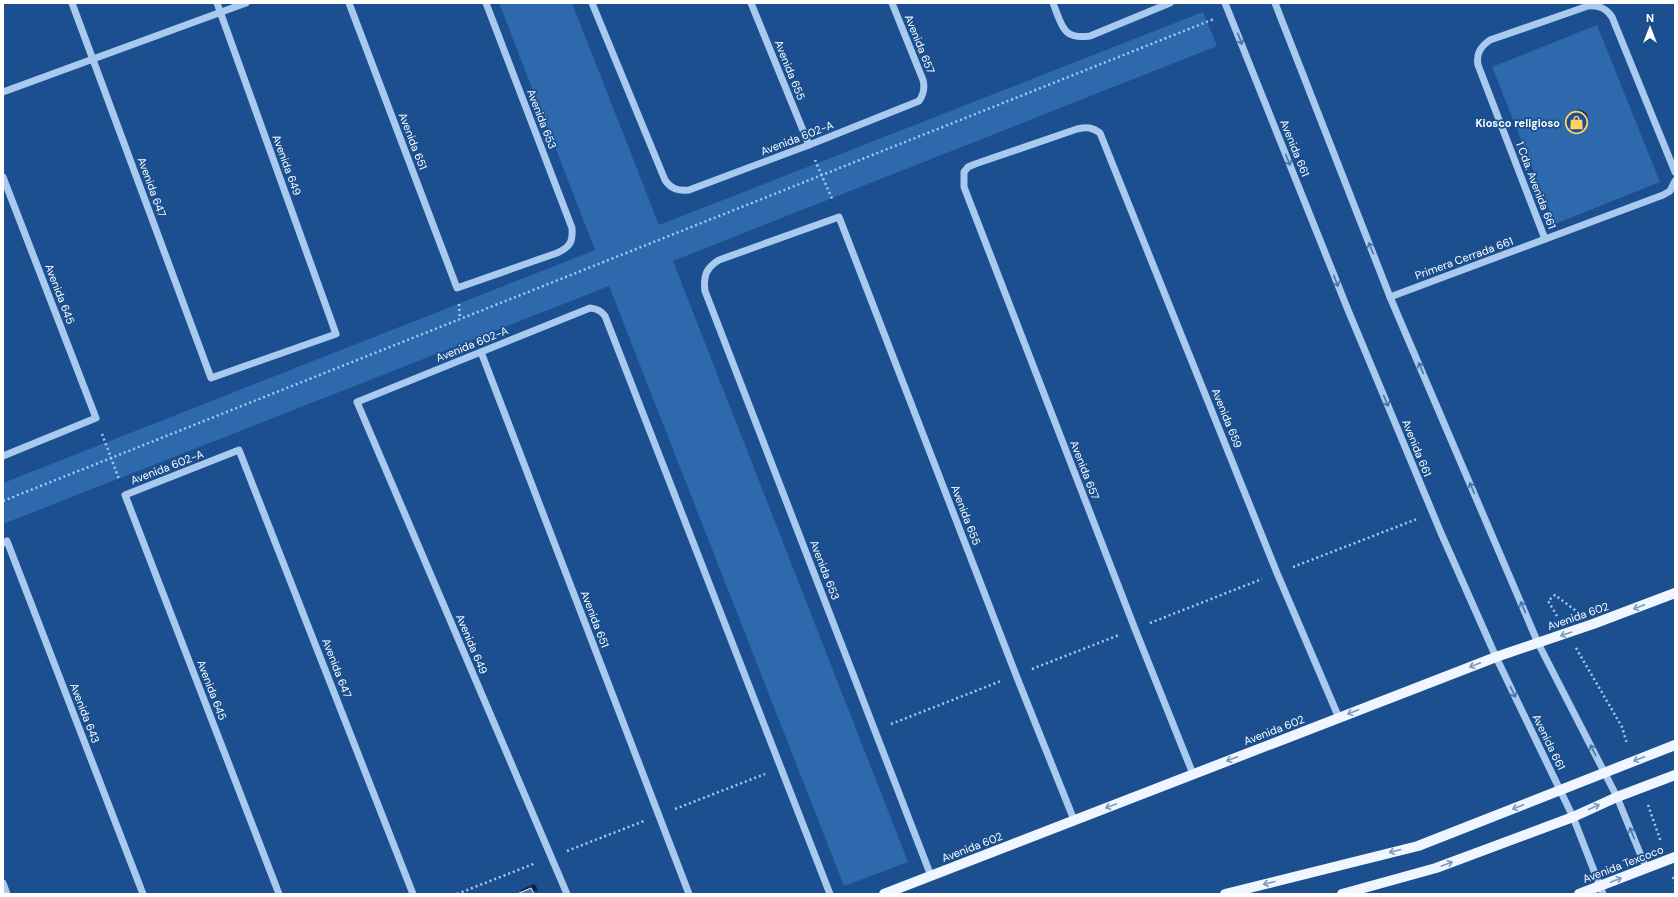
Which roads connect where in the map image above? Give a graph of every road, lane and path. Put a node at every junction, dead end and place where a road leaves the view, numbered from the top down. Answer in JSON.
{"nodes":[{"id":1,"x":72,"y":3,"type":"edge"},
{"id":2,"x":217,"y":3,"type":"edge"},
{"id":3,"x":246,"y":3,"type":"edge"},
{"id":4,"x":349,"y":3,"type":"edge"},
{"id":5,"x":486,"y":3,"type":"edge"},
{"id":6,"x":592,"y":3,"type":"edge"},
{"id":7,"x":751,"y":3,"type":"edge"},
{"id":8,"x":892,"y":3,"type":"edge"},
{"id":9,"x":1053,"y":3,"type":"edge"},
{"id":10,"x":1170,"y":3,"type":"edge"},
{"id":11,"x":1225,"y":3,"type":"edge"},
{"id":12,"x":1275,"y":3,"type":"edge"},
{"id":13,"x":220,"y":12,"type":"junction"},
{"id":14,"x":1229,"y":12,"type":"junction"},
{"id":15,"x":93,"y":59,"type":"junction"},
{"id":16,"x":3,"y":92,"type":"edge"},
{"id":17,"x":923,"y":95,"type":"joint"},
{"id":18,"x":1094,"y":128,"type":"joint"},
{"id":19,"x":808,"y":145,"type":"junction"},
{"id":20,"x":1675,"y":172,"type":"edge"},
{"id":21,"x":822,"y":175,"type":"junction"},
{"id":22,"x":3,"y":177,"type":"edge"},
{"id":23,"x":1675,"y":181,"type":"edge"},
{"id":24,"x":839,"y":217,"type":"junction"},
{"id":25,"x":1545,"y":239,"type":"junction"},
{"id":26,"x":571,"y":243,"type":"joint"},
{"id":27,"x":1390,"y":297,"type":"junction"},
{"id":28,"x":482,"y":352,"type":"junction"},
{"id":29,"x":211,"y":378,"type":"joint"},
{"id":30,"x":357,"y":402,"type":"joint"},
{"id":31,"x":96,"y":418,"type":"junction"},
{"id":32,"x":239,"y":450,"type":"joint"},
{"id":33,"x":3,"y":456,"type":"edge"},
{"id":34,"x":111,"y":458,"type":"junction"},
{"id":35,"x":125,"y":495,"type":"junction"},
{"id":36,"x":3,"y":501,"type":"edge"},
{"id":37,"x":1432,"y":513,"type":"junction"},
{"id":38,"x":5,"y":542,"type":"edge"},
{"id":39,"x":1277,"y":573,"type":"junction"},
{"id":40,"x":1675,"y":593,"type":"edge"},
{"id":41,"x":1555,"y":594,"type":"dead end"},
{"id":42,"x":1560,"y":621,"type":"dead end"},
{"id":43,"x":1135,"y":629,"type":"junction"},
{"id":44,"x":1538,"y":643,"type":"junction"},
{"id":45,"x":1575,"y":647,"type":"dead end"},
{"id":46,"x":1496,"y":657,"type":"junction"},
{"id":47,"x":1016,"y":675,"type":"junction"},
{"id":48,"x":1339,"y":718,"type":"junction"},
{"id":49,"x":875,"y":730,"type":"junction"},
{"id":50,"x":1675,"y":745,"type":"edge"},
{"id":51,"x":1629,"y":749,"type":"dead end"},
{"id":52,"x":781,"y":768,"type":"junction"},
{"id":53,"x":1604,"y":772,"type":"junction"},
{"id":54,"x":1193,"y":774,"type":"junction"},
{"id":55,"x":1675,"y":775,"type":"edge"},
{"id":56,"x":1560,"y":790,"type":"junction"},
{"id":57,"x":1617,"y":797,"type":"junction"},
{"id":58,"x":1647,"y":801,"type":"dead end"},
{"id":59,"x":658,"y":816,"type":"junction"},
{"id":60,"x":1573,"y":817,"type":"junction"},
{"id":61,"x":1074,"y":820,"type":"junction"},
{"id":62,"x":1662,"y":846,"type":"dead end"},
{"id":63,"x":551,"y":857,"type":"junction"},
{"id":64,"x":1675,"y":857,"type":"edge"},
{"id":65,"x":1646,"y":868,"type":"junction"},
{"id":66,"x":1672,"y":875,"type":"dead end"},
{"id":67,"x":931,"y":876,"type":"junction"},
{"id":68,"x":3,"y":883,"type":"edge"},
{"id":69,"x":1675,"y":883,"type":"edge"},
{"id":70,"x":1602,"y":890,"type":"edge"},
{"id":71,"x":7,"y":894,"type":"edge"},
{"id":72,"x":143,"y":894,"type":"edge"},
{"id":73,"x":279,"y":894,"type":"edge"},
{"id":74,"x":413,"y":894,"type":"edge"},
{"id":75,"x":457,"y":894,"type":"edge"},
{"id":76,"x":567,"y":894,"type":"edge"},
{"id":77,"x":689,"y":894,"type":"edge"},
{"id":78,"x":830,"y":894,"type":"edge"},
{"id":79,"x":884,"y":894,"type":"edge"},
{"id":80,"x":1225,"y":894,"type":"edge"},
{"id":81,"x":1342,"y":894,"type":"edge"},
{"id":82,"x":1579,"y":894,"type":"edge"}],
"edges":[{"from":1,"to":15,"type":"street","name":"Avenida 647"},
{"from":2,"to":13,"type":"street","name":"Avenida 649"},
{"from":3,"to":13,"type":"street"},
{"from":4,"to":26,"type":"street","name":"Avenida 651"},
{"from":5,"to":26,"type":"street","name":"Avenida 653"},
{"from":6,"to":19,"type":"street","name":"Avenida 602-A"},
{"from":7,"to":19,"type":"street","name":"Avenida 655"},
{"from":8,"to":17,"type":"street","name":"Avenida 657"},
{"from":9,"to":10,"type":"street"},
{"from":11,"to":14,"type":"street","name":"Avenida 661"},
{"from":27,"to":12,"type":"street","one_way":true},
{"from":13,"to":15,"type":"street"},
{"from":13,"to":29,"type":"street","name":"Avenida 649"},
{"from":14,"to":21,"type":"path"},
{"from":14,"to":37,"type":"street","name":"Avenida 661","one_way":true},
{"from":15,"to":16,"type":"street"},
{"from":15,"to":29,"type":"street","name":"Avenida 647"},
{"from":17,"to":19,"type":"street","name":"Avenida 602-A"},
{"from":18,"to":39,"type":"street","name":"Avenida 659"},
{"from":18,"to":43,"type":"street","name":"Avenida 657"},
{"from":19,"to":21,"type":"path"},
{"from":20,"to":25,"type":"street","name":"1 Cda. Avenida 661"},
{"from":21,"to":24,"type":"path"},
{"from":21,"to":34,"type":"path"},
{"from":22,"to":31,"type":"street","name":"Avenida 645"},
{"from":23,"to":25,"type":"street","name":"1 Cda. Avenida 661"},
{"from":24,"to":47,"type":"street","name":"Avenida 655"},
{"from":24,"to":49,"type":"street","name":"Avenida 653"},
{"from":25,"to":27,"type":"street","name":"Primera Cerrada 661"},
{"from":44,"to":27,"type":"street","one_way":true},
{"from":28,"to":30,"type":"street","name":"Avenida 602-A"},
{"from":28,"to":52,"type":"street","name":"Avenida 602-A"},
{"from":28,"to":59,"type":"street","name":"Avenida 651"},
{"from":30,"to":63,"type":"street","name":"Avenida 649"},
{"from":31,"to":33,"type":"street"},
{"from":31,"to":34,"type":"path"},
{"from":32,"to":35,"type":"street","name":"Avenida 602-A"},
{"from":32,"to":74,"type":"street","name":"Avenida 647"},
{"from":34,"to":35,"type":"path"},
{"from":34,"to":36,"type":"path"},
{"from":35,"to":73,"type":"street","name":"Avenida 645"},
{"from":37,"to":39,"type":"path"},
{"from":37,"to":46,"type":"street","name":"Avenida 661"},
{"from":38,"to":72,"type":"street","name":"Avenida 643"},
{"from":39,"to":43,"type":"path"},
{"from":39,"to":48,"type":"street","name":"Avenida 659"},
{"from":40,"to":44,"type":"main road","name":"Avenida 602","one_way":true},
{"from":41,"to":42,"type":"path"},
{"from":43,"to":47,"type":"path"},
{"from":43,"to":54,"type":"street","name":"Avenida 657"},
{"from":44,"to":46,"type":"main road","name":"Avenida 602"},
{"from":53,"to":44,"type":"street","one_way":true},
{"from":45,"to":51,"type":"path"},
{"from":46,"to":48,"type":"main road","name":"Avenida 602","one_way":true},
{"from":46,"to":56,"type":"street","name":"Avenida 661","one_way":true},
{"from":47,"to":49,"type":"path"},
{"from":47,"to":61,"type":"street","name":"Avenida 655"},
{"from":48,"to":54,"type":"main road","name":"Avenida 602","one_way":true},
{"from":49,"to":67,"type":"street","name":"Avenida 653"},
{"from":50,"to":53,"type":"main road","one_way":true},
{"from":52,"to":59,"type":"path"},
{"from":52,"to":78,"type":"street"},
{"from":53,"to":56,"type":"main road"},
{"from":53,"to":57,"type":"street"},
{"from":54,"to":61,"type":"main road","name":"Avenida 602","one_way":true},
{"from":55,"to":57,"type":"main road"},
{"from":56,"to":60,"type":"street","name":"Avenida 661"},
{"from":56,"to":80,"type":"main road","one_way":true},
{"from":60,"to":57,"type":"main road","one_way":true},
{"from":65,"to":57,"type":"street","one_way":true},
{"from":58,"to":62,"type":"path"},
{"from":59,"to":63,"type":"path"},
{"from":59,"to":77,"type":"street","name":"Avenida 651"},
{"from":60,"to":70,"type":"street","name":"Avenida 661"},
{"from":81,"to":60,"type":"main road","one_way":true},
{"from":61,"to":67,"type":"main road","name":"Avenida 602"},
{"from":63,"to":75,"type":"path"},
{"from":63,"to":76,"type":"street","name":"Avenida 649"},
{"from":64,"to":65,"type":"main road","name":"Avenida Texcoco"},
{"from":70,"to":65,"type":"main road","name":"Avenida Texcoco","one_way":true},
{"from":66,"to":69,"type":"path"},
{"from":67,"to":79,"type":"main road","name":"Avenida 602"},
{"from":68,"to":71,"type":"street"},
{"from":70,"to":82,"type":"main road","name":"Avenida Texcoco"}]}
